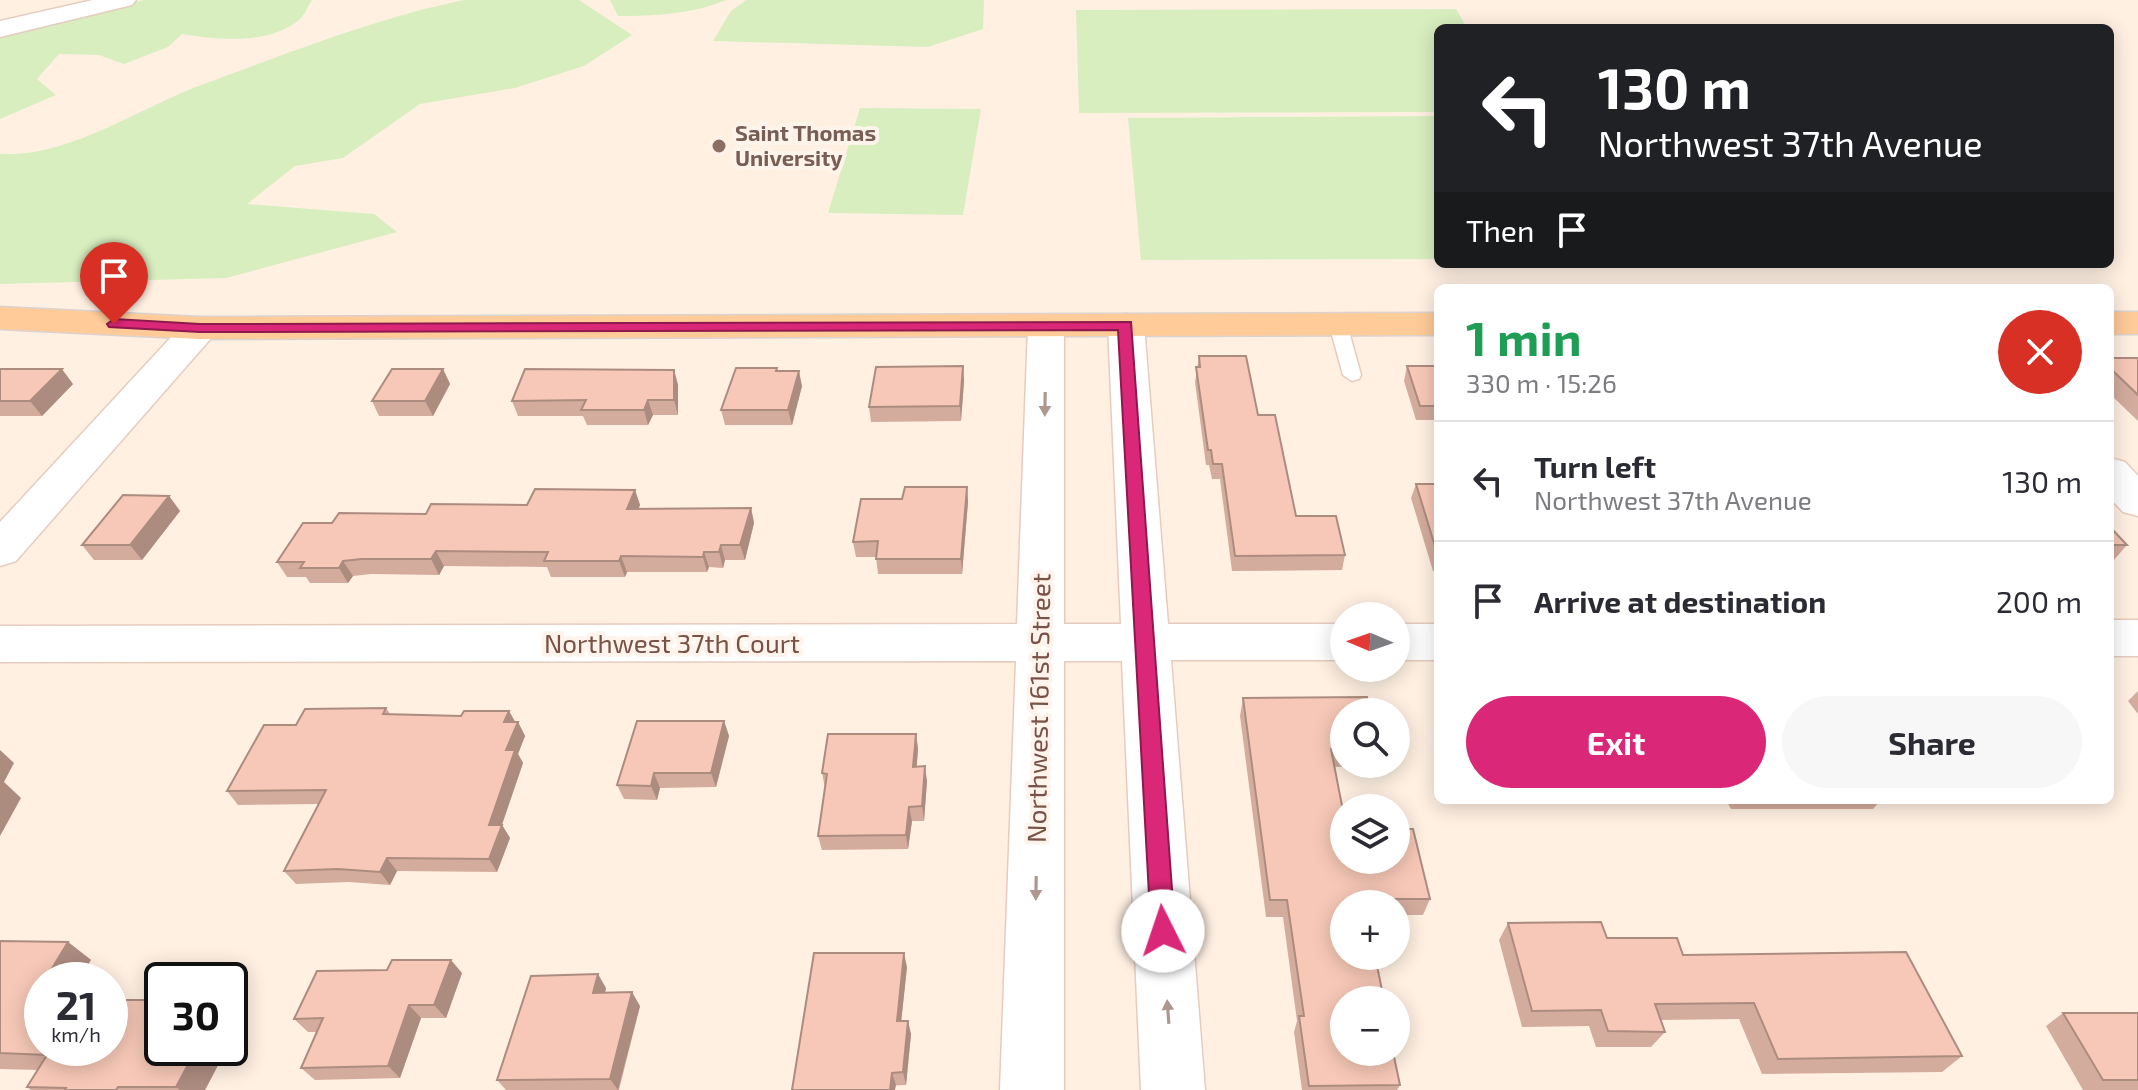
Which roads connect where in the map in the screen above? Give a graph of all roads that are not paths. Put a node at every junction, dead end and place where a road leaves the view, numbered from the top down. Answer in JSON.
{"nodes":[{"id":1,"x":30,"y":0,"type":"edge"},
{"id":2,"x":124,"y":0,"type":"edge"},
{"id":3,"x":0,"y":5,"type":"edge"},
{"id":4,"x":0,"y":29,"type":"edge"},
{"id":5,"x":0,"y":318,"type":"edge"},
{"id":6,"x":2114,"y":323,"type":"edge"},
{"id":7,"x":2138,"y":323,"type":"edge"},
{"id":8,"x":1338,"y":324,"type":"junction"},
{"id":9,"x":1434,"y":324,"type":"edge"},
{"id":10,"x":1126,"y":325,"type":"junction"},
{"id":11,"x":1046,"y":326,"type":"junction"},
{"id":12,"x":200,"y":328,"type":"junction"},
{"id":13,"x":0,"y":341,"type":"edge"},
{"id":14,"x":1352,"y":375,"type":"dead end"},
{"id":15,"x":2114,"y":476,"type":"edge"},
{"id":16,"x":2138,"y":502,"type":"edge"},
{"id":17,"x":0,"y":550,"type":"edge"},
{"id":18,"x":2114,"y":638,"type":"edge"},
{"id":19,"x":2138,"y":638,"type":"edge"},
{"id":20,"x":1330,"y":642,"type":"edge"},
{"id":21,"x":1410,"y":642,"type":"edge"},
{"id":22,"x":1434,"y":642,"type":"edge"},
{"id":23,"x":0,"y":644,"type":"edge"},
{"id":24,"x":1145,"y":644,"type":"junction"},
{"id":25,"x":1040,"y":645,"type":"junction"},
{"id":26,"x":1032,"y":1090,"type":"edge"},
{"id":27,"x":1173,"y":1090,"type":"edge"}],
"edges":[{"from":1,"to":3,"type":"street"},
{"from":2,"to":4,"type":"street"},
{"from":5,"to":12,"type":"main road"},
{"from":6,"to":7,"type":"main road"},
{"from":8,"to":9,"type":"main road"},
{"from":8,"to":10,"type":"main road"},
{"from":8,"to":14,"type":"lane"},
{"from":10,"to":11,"type":"main road"},
{"from":10,"to":24,"type":"street"},
{"from":11,"to":12,"type":"main road"},
{"from":11,"to":25,"type":"street","name":"Northwest 161st Street","one_way":true},
{"from":12,"to":13,"type":"main road"},
{"from":12,"to":17,"type":"street"},
{"from":15,"to":16,"type":"street"},
{"from":18,"to":19,"type":"street"},
{"from":20,"to":24,"type":"street","name":"Northwest 37th Court"},
{"from":21,"to":22,"type":"street"},
{"from":23,"to":25,"type":"street","name":"Northwest 37th Court"},
{"from":24,"to":25,"type":"street","name":"Northwest 37th Court"},
{"from":27,"to":24,"type":"street","one_way":true},
{"from":25,"to":26,"type":"street","name":"Northwest 161st Street","one_way":true}]}
